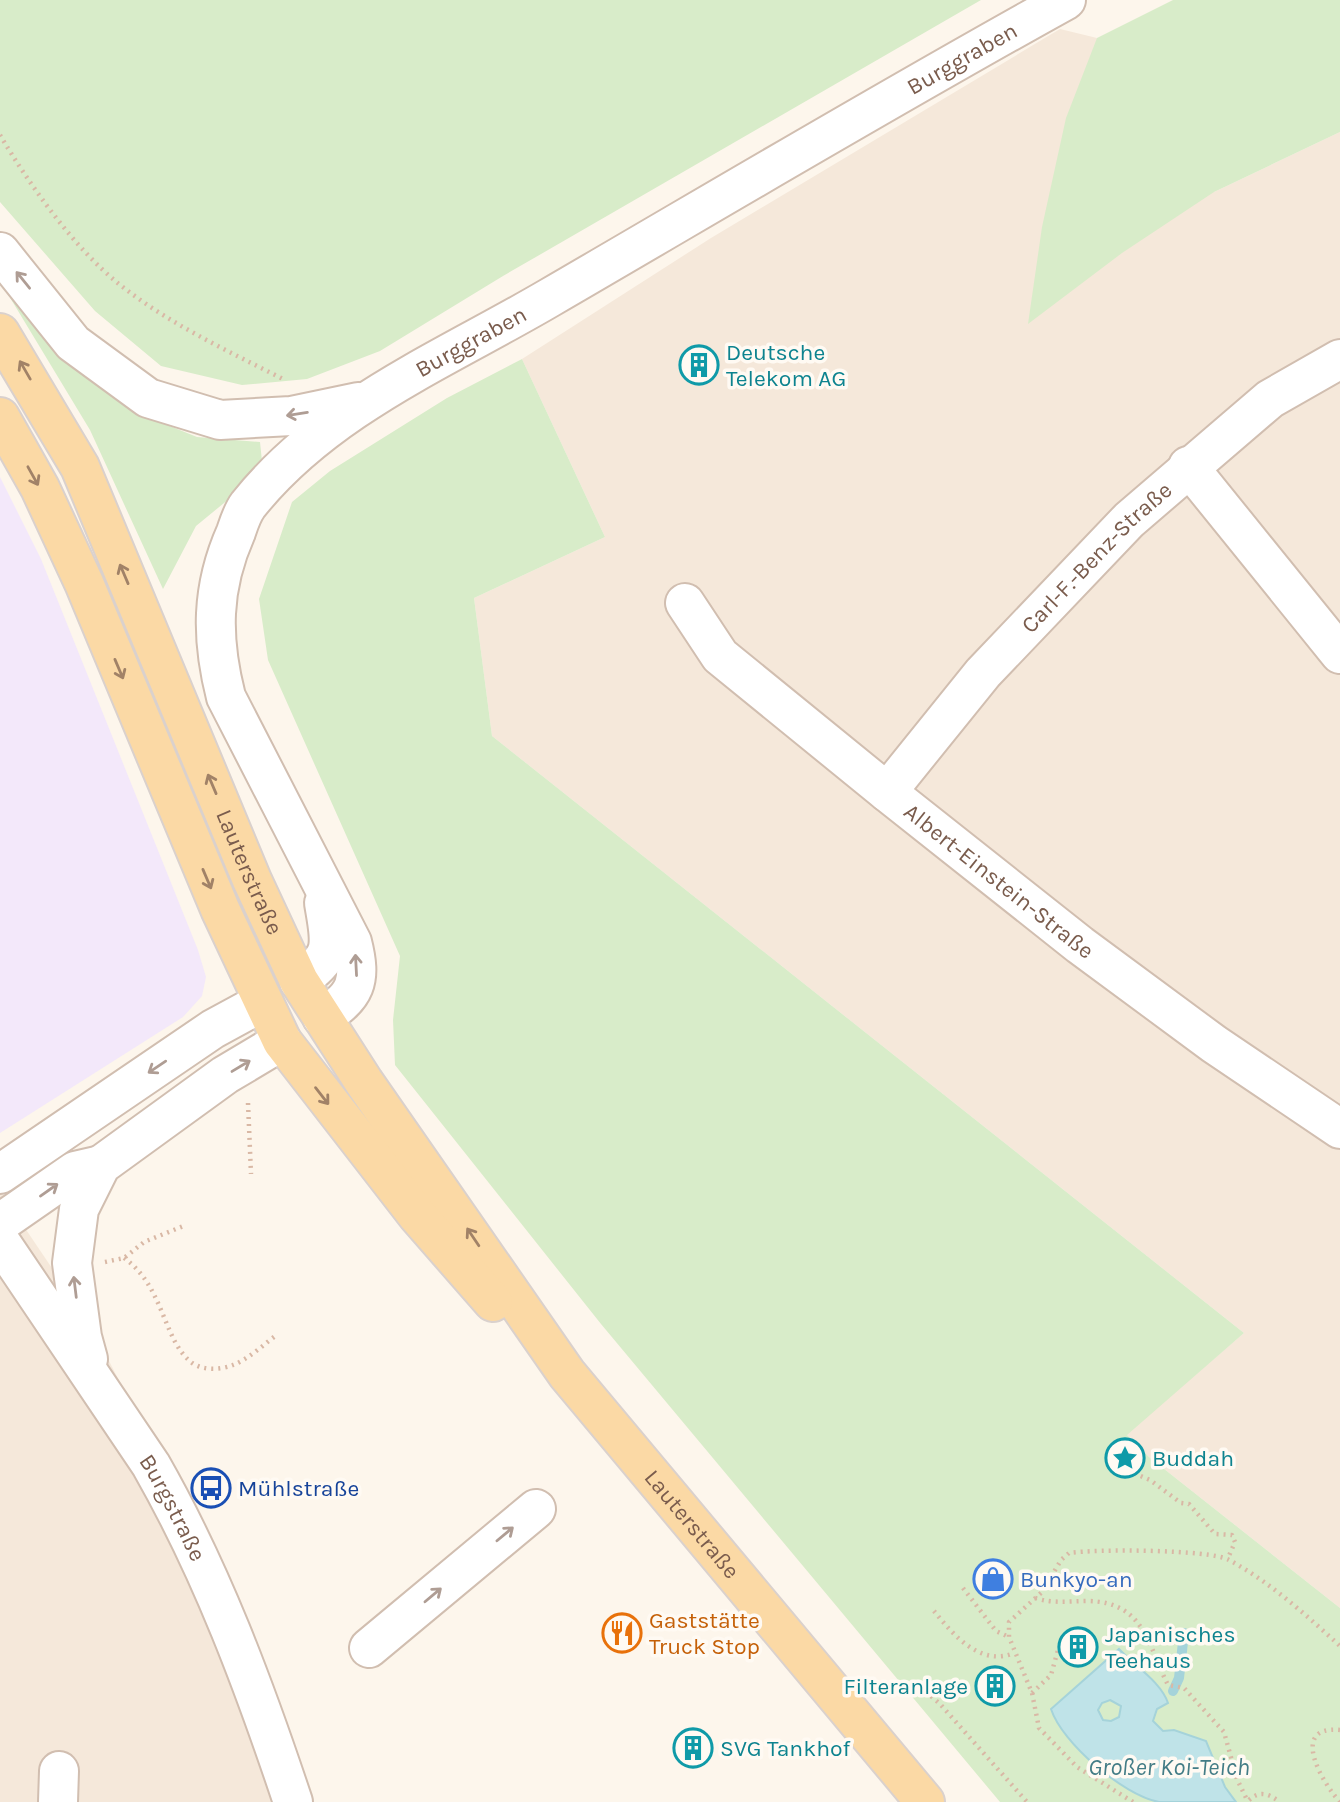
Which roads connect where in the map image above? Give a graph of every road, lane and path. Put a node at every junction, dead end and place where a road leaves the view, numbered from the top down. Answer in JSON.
{"nodes":[{"id":1,"x":1066,"y":0,"type":"edge"},
{"id":2,"x":0,"y":135,"type":"edge"},
{"id":3,"x":0,"y":252,"type":"edge"},
{"id":4,"x":0,"y":333,"type":"edge"},
{"id":5,"x":1340,"y":359,"type":"edge"},
{"id":6,"x":347,"y":405,"type":"junction"},
{"id":7,"x":0,"y":417,"type":"edge"},
{"id":8,"x":1188,"y":466,"type":"junction"},
{"id":9,"x":685,"y":603,"type":"dead end"},
{"id":10,"x":1340,"y":654,"type":"edge"},
{"id":11,"x":887,"y":792,"type":"junction"},
{"id":12,"x":320,"y":884,"type":"junction"},
{"id":13,"x":299,"y":981,"type":"junction"},
{"id":14,"x":261,"y":1003,"type":"junction"},
{"id":15,"x":322,"y":1017,"type":"junction"},
{"id":16,"x":282,"y":1041,"type":"junction"},
{"id":17,"x":248,"y":1100,"type":"dead end"},
{"id":18,"x":1340,"y":1129,"type":"edge"},
{"id":19,"x":101,"y":1165,"type":"junction"},
{"id":20,"x":0,"y":1174,"type":"edge"},
{"id":21,"x":251,"y":1174,"type":"dead end"},
{"id":22,"x":0,"y":1223,"type":"edge"},
{"id":23,"x":186,"y":1225,"type":"dead end"},
{"id":24,"x":0,"y":1241,"type":"edge"},
{"id":25,"x":124,"y":1258,"type":"junction"},
{"id":26,"x":93,"y":1263,"type":"dead end"},
{"id":27,"x":278,"y":1334,"type":"dead end"},
{"id":28,"x":567,"y":1374,"type":"junction"},
{"id":29,"x":93,"y":1378,"type":"junction"},
{"id":30,"x":1115,"y":1465,"type":"dead end"},
{"id":31,"x":536,"y":1509,"type":"dead end"},
{"id":32,"x":1228,"y":1558,"type":"junction"},
{"id":33,"x":963,"y":1588,"type":"dead end"},
{"id":34,"x":1035,"y":1598,"type":"junction"},
{"id":35,"x":934,"y":1611,"type":"dead end"},
{"id":36,"x":1009,"y":1637,"type":"junction"},
{"id":37,"x":1340,"y":1646,"type":"edge"},
{"id":38,"x":369,"y":1648,"type":"dead end"},
{"id":39,"x":1058,"y":1650,"type":"dead end"},
{"id":40,"x":1014,"y":1653,"type":"junction"},
{"id":41,"x":896,"y":1690,"type":"dead end"},
{"id":42,"x":1032,"y":1693,"type":"junction"},
{"id":43,"x":1340,"y":1730,"type":"edge"},
{"id":44,"x":1130,"y":1801,"type":"edge"},
{"id":45,"x":1249,"y":1801,"type":"edge"},
{"id":46,"x":293,"y":1802,"type":"edge"},
{"id":47,"x":925,"y":1802,"type":"edge"},
{"id":48,"x":1027,"y":1802,"type":"edge"},
{"id":49,"x":1280,"y":1802,"type":"edge"},
{"id":50,"x":1339,"y":1802,"type":"edge"}],
"edges":[{"from":1,"to":6,"type":"street","name":"Burggraben"},
{"from":2,"to":6,"type":"path"},
{"from":6,"to":3,"type":"street","one_way":true},
{"from":13,"to":4,"type":"main road","name":"Lauterstraße","one_way":true},
{"from":5,"to":8,"type":"street","name":"Carl-F.-Benz-Straße"},
{"from":6,"to":12,"type":"street","name":"Burggraben"},
{"from":7,"to":14,"type":"main road","name":"Lauterstraße","one_way":true},
{"from":8,"to":10,"type":"street"},
{"from":8,"to":11,"type":"street","name":"Carl-F.-Benz-Straße"},
{"from":9,"to":11,"type":"street","name":"Albert-Einstein-Straße"},
{"from":11,"to":18,"type":"street","name":"Albert-Einstein-Straße"},
{"from":12,"to":13,"type":"street","name":"Burggraben"},
{"from":15,"to":12,"type":"street","name":"Burggraben","one_way":true},
{"from":13,"to":14,"type":"main road"},
{"from":13,"to":15,"type":"main road","name":"Lauterstraße"},
{"from":14,"to":16,"type":"main road","name":"Lauterstraße"},
{"from":14,"to":20,"type":"street","one_way":true},
{"from":15,"to":16,"type":"main road"},
{"from":28,"to":15,"type":"main road","name":"Lauterstraße","one_way":true},
{"from":19,"to":16,"type":"street","one_way":true},
{"from":16,"to":28,"type":"main road","name":"Lauterstraße","one_way":true},
{"from":17,"to":21,"type":"path"},
{"from":22,"to":19,"type":"street","one_way":true},
{"from":29,"to":19,"type":"street","one_way":true},
{"from":23,"to":25,"type":"path"},
{"from":24,"to":29,"type":"street","name":"Burgstraße"},
{"from":25,"to":26,"type":"path"},
{"from":25,"to":27,"type":"path"},
{"from":28,"to":47,"type":"main road","name":"Lauterstraße"},
{"from":29,"to":46,"type":"street","name":"Burgstraße"},
{"from":30,"to":32,"type":"path"},
{"from":38,"to":31,"type":"street","one_way":true},
{"from":32,"to":34,"type":"path"},
{"from":32,"to":37,"type":"path"},
{"from":33,"to":36,"type":"path"},
{"from":34,"to":36,"type":"path"},
{"from":34,"to":45,"type":"path"},
{"from":35,"to":40,"type":"path"},
{"from":36,"to":40,"type":"path"},
{"from":39,"to":42,"type":"path"},
{"from":40,"to":42,"type":"path"},
{"from":41,"to":48,"type":"path"},
{"from":42,"to":44,"type":"path"},
{"from":43,"to":50,"type":"path"},
{"from":45,"to":49,"type":"path"}]}
